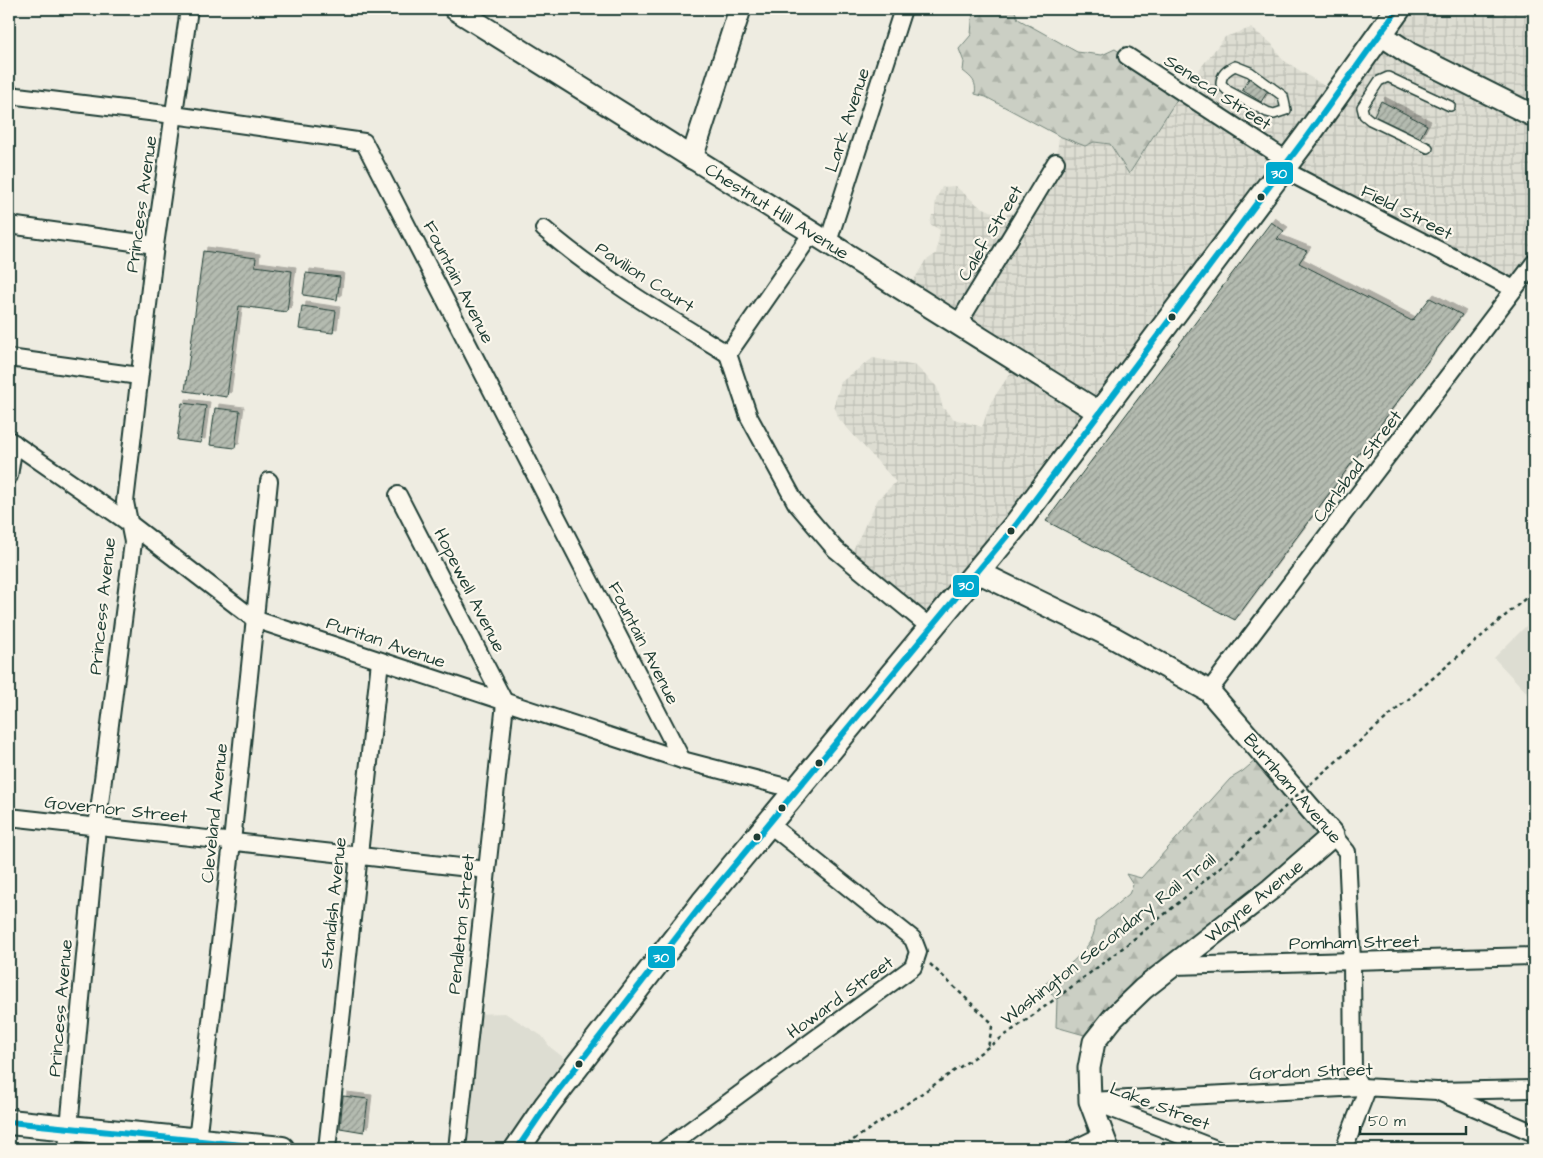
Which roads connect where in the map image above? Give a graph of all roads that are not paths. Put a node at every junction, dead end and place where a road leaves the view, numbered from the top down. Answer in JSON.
{"nodes":[{"id":1,"x":189,"y":9,"type":"edge"},
{"id":2,"x":455,"y":9,"type":"edge"},
{"id":3,"x":740,"y":9,"type":"edge"},
{"id":4,"x":903,"y":9,"type":"edge"},
{"id":5,"x":1397,"y":9,"type":"edge"},
{"id":6,"x":1380,"y":34,"type":"junction"},
{"id":7,"x":1127,"y":56,"type":"dead end"},
{"id":8,"x":9,"y":95,"type":"edge"},
{"id":9,"x":1450,"y":106,"type":"dead end"},
{"id":10,"x":1286,"y":110,"type":"joint"},
{"id":11,"x":174,"y":115,"type":"junction"},
{"id":12,"x":1534,"y":116,"type":"edge"},
{"id":13,"x":1428,"y":148,"type":"dead end"},
{"id":14,"x":692,"y":158,"type":"junction"},
{"id":15,"x":1056,"y":162,"type":"dead end"},
{"id":16,"x":1285,"y":165,"type":"junction"},
{"id":17,"x":9,"y":225,"type":"edge"},
{"id":18,"x":544,"y":229,"type":"dead end"},
{"id":19,"x":820,"y":238,"type":"junction"},
{"id":20,"x":155,"y":245,"type":"junction"},
{"id":21,"x":1534,"y":262,"type":"edge"},
{"id":22,"x":1514,"y":289,"type":"junction"},
{"id":23,"x":958,"y":324,"type":"junction"},
{"id":24,"x":728,"y":354,"type":"junction"},
{"id":25,"x":9,"y":358,"type":"edge"},
{"id":26,"x":140,"y":376,"type":"junction"},
{"id":27,"x":1100,"y":414,"type":"junction"},
{"id":28,"x":11,"y":441,"type":"edge"},
{"id":29,"x":9,"y":476,"type":"edge"},
{"id":30,"x":269,"y":481,"type":"dead end"},
{"id":31,"x":398,"y":495,"type":"dead end"},
{"id":32,"x":129,"y":523,"type":"junction"},
{"id":33,"x":978,"y":572,"type":"junction"},
{"id":34,"x":254,"y":619,"type":"junction"},
{"id":35,"x":932,"y":630,"type":"junction"},
{"id":36,"x":380,"y":661,"type":"junction"},
{"id":37,"x":1209,"y":691,"type":"junction"},
{"id":38,"x":505,"y":703,"type":"junction"},
{"id":39,"x":682,"y":760,"type":"junction"},
{"id":40,"x":797,"y":790,"type":"junction"},
{"id":41,"x":9,"y":817,"type":"edge"},
{"id":42,"x":769,"y":824,"type":"junction"},
{"id":43,"x":97,"y":827,"type":"junction"},
{"id":44,"x":1333,"y":835,"type":"junction"},
{"id":45,"x":232,"y":842,"type":"junction"},
{"id":46,"x":358,"y":856,"type":"junction"},
{"id":47,"x":487,"y":870,"type":"junction"},
{"id":48,"x":1534,"y":956,"type":"edge"},
{"id":49,"x":1352,"y":961,"type":"junction"},
{"id":50,"x":1174,"y":966,"type":"junction"},
{"id":51,"x":1362,"y":1087,"type":"junction"},
{"id":52,"x":1534,"y":1089,"type":"edge"},
{"id":53,"x":1437,"y":1091,"type":"junction"},
{"id":54,"x":1090,"y":1101,"type":"junction"},
{"id":55,"x":9,"y":1122,"type":"edge"},
{"id":56,"x":1534,"y":1133,"type":"edge"},
{"id":57,"x":68,"y":1139,"type":"edge"},
{"id":58,"x":1105,"y":1142,"type":"edge"},
{"id":59,"x":196,"y":1145,"type":"edge"},
{"id":60,"x":282,"y":1149,"type":"edge"},
{"id":61,"x":326,"y":1149,"type":"edge"},
{"id":62,"x":457,"y":1149,"type":"edge"},
{"id":63,"x":518,"y":1149,"type":"edge"},
{"id":64,"x":665,"y":1149,"type":"edge"},
{"id":65,"x":1074,"y":1149,"type":"edge"},
{"id":66,"x":1216,"y":1149,"type":"edge"},
{"id":67,"x":1344,"y":1149,"type":"edge"}],
"edges":[{"from":1,"to":11,"type":"street","name":"Princess Avenue"},
{"from":2,"to":14,"type":"street","name":"Chestnut Hill Avenue"},
{"from":3,"to":14,"type":"street"},
{"from":4,"to":19,"type":"street","name":"Lark Avenue"},
{"from":5,"to":6,"type":"main road"},
{"from":6,"to":12,"type":"street"},
{"from":6,"to":16,"type":"main road"},
{"from":7,"to":16,"type":"street","name":"Seneca Street"},
{"from":8,"to":11,"type":"street","name":"Fountain Avenue"},
{"from":9,"to":13,"type":"lane"},
{"from":10,"to":10,"type":"lane"},
{"from":11,"to":20,"type":"street","name":"Princess Avenue"},
{"from":11,"to":39,"type":"street","name":"Fountain Avenue"},
{"from":14,"to":19,"type":"street","name":"Chestnut Hill Avenue"},
{"from":15,"to":23,"type":"street","name":"Calef Street"},
{"from":16,"to":22,"type":"street","name":"Field Street"},
{"from":16,"to":27,"type":"main road"},
{"from":17,"to":20,"type":"street"},
{"from":18,"to":24,"type":"street","name":"Pavilion Court"},
{"from":19,"to":23,"type":"street","name":"Chestnut Hill Avenue"},
{"from":19,"to":24,"type":"street","name":"Lark Avenue"},
{"from":20,"to":26,"type":"street","name":"Princess Avenue"},
{"from":21,"to":22,"type":"street","name":"Carlsbad Street"},
{"from":22,"to":37,"type":"street","name":"Carlsbad Street"},
{"from":23,"to":27,"type":"street","name":"Chestnut Hill Avenue"},
{"from":24,"to":35,"type":"street"},
{"from":25,"to":26,"type":"street"},
{"from":26,"to":32,"type":"street","name":"Princess Avenue"},
{"from":27,"to":33,"type":"main road"},
{"from":28,"to":29,"type":"street"},
{"from":28,"to":32,"type":"street","name":"Puritan Avenue"},
{"from":30,"to":34,"type":"street","name":"Cleveland Avenue"},
{"from":31,"to":38,"type":"street","name":"Hopewell Avenue"},
{"from":32,"to":34,"type":"street","name":"Puritan Avenue"},
{"from":32,"to":43,"type":"street","name":"Princess Avenue"},
{"from":33,"to":35,"type":"main road"},
{"from":33,"to":37,"type":"street","name":"Burnham Avenue"},
{"from":34,"to":36,"type":"street","name":"Puritan Avenue"},
{"from":34,"to":45,"type":"street","name":"Cleveland Avenue"},
{"from":35,"to":40,"type":"main road"},
{"from":36,"to":38,"type":"street","name":"Puritan Avenue"},
{"from":36,"to":46,"type":"street","name":"Standish Avenue"},
{"from":37,"to":44,"type":"street","name":"Burnham Avenue"},
{"from":38,"to":39,"type":"street","name":"Puritan Avenue"},
{"from":38,"to":47,"type":"street","name":"Pendleton Street"},
{"from":39,"to":40,"type":"street","name":"Puritan Avenue"},
{"from":40,"to":42,"type":"main road"},
{"from":41,"to":43,"type":"street","name":"Governor Street"},
{"from":42,"to":63,"type":"main road"},
{"from":42,"to":64,"type":"street","name":"Howard Street"},
{"from":43,"to":45,"type":"street","name":"Governor Street"},
{"from":43,"to":57,"type":"street","name":"Princess Avenue"},
{"from":44,"to":49,"type":"street","name":"Burnham Avenue"},
{"from":44,"to":50,"type":"street","name":"Wayne Avenue"},
{"from":45,"to":46,"type":"street","name":"Governor Street"},
{"from":45,"to":59,"type":"street","name":"Cleveland Avenue"},
{"from":46,"to":47,"type":"street","name":"Governor Street"},
{"from":46,"to":61,"type":"street","name":"Standish Avenue"},
{"from":47,"to":62,"type":"street","name":"Pendleton Street"},
{"from":48,"to":49,"type":"street","name":"Pomham Street"},
{"from":49,"to":50,"type":"street","name":"Pomham Street"},
{"from":49,"to":51,"type":"street","name":"Burnham Avenue"},
{"from":50,"to":54,"type":"street","name":"Wayne Avenue"},
{"from":51,"to":53,"type":"street","name":"Gordon Street"},
{"from":51,"to":54,"type":"street","name":"Gordon Street"},
{"from":51,"to":67,"type":"street","name":"Burnham Avenue"},
{"from":52,"to":53,"type":"street","name":"Gordon Street"},
{"from":53,"to":56,"type":"street"},
{"from":54,"to":58,"type":"street","name":"Wayne Avenue"},
{"from":54,"to":66,"type":"street","name":"Lake Street"},
{"from":55,"to":57,"type":"main road"},
{"from":57,"to":59,"type":"main road"},
{"from":58,"to":65,"type":"street"},
{"from":59,"to":60,"type":"main road"}]}
